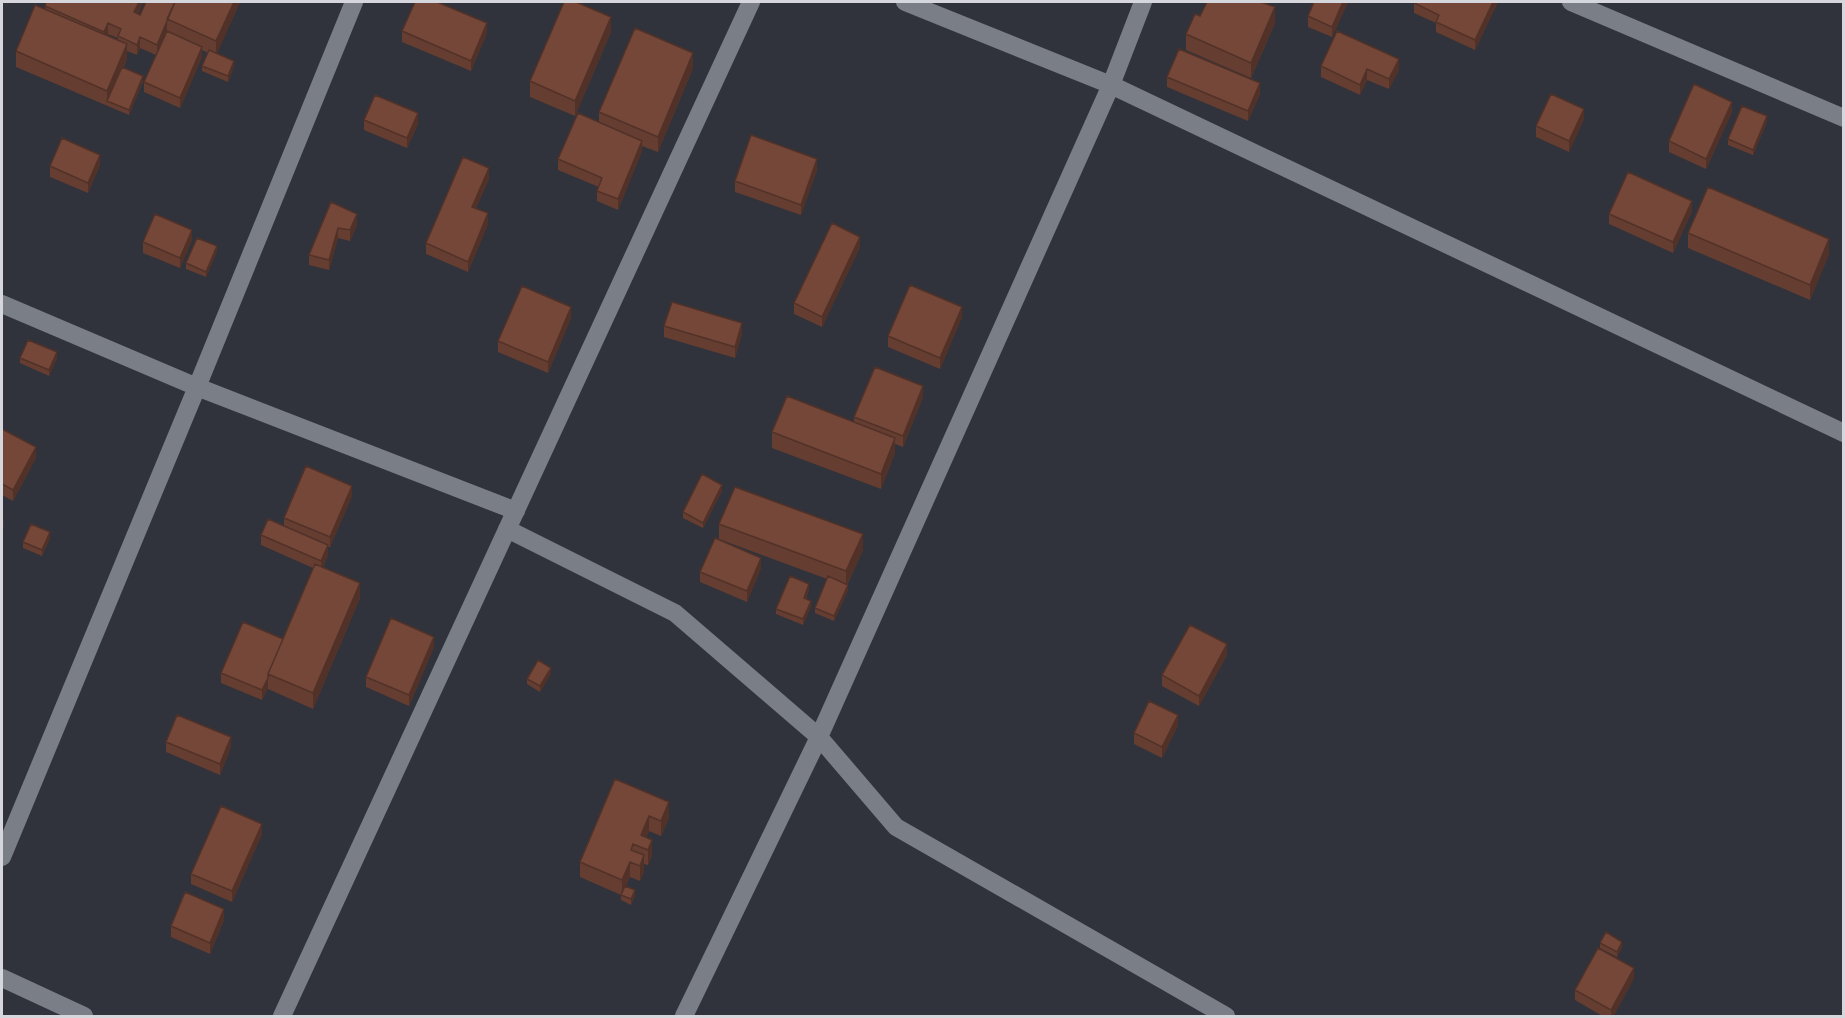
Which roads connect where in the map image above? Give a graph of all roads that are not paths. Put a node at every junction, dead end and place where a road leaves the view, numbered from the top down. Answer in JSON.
{"nodes":[{"id":1,"x":354,"y":2,"type":"edge"},
{"id":2,"x":750,"y":2,"type":"edge"},
{"id":3,"x":905,"y":2,"type":"edge"},
{"id":4,"x":1143,"y":2,"type":"edge"},
{"id":5,"x":1571,"y":2,"type":"edge"},
{"id":6,"x":1111,"y":84,"type":"junction"},
{"id":7,"x":1844,"y":118,"type":"edge"},
{"id":8,"x":2,"y":304,"type":"edge"},
{"id":9,"x":197,"y":387,"type":"junction"},
{"id":10,"x":1844,"y":433,"type":"edge"},
{"id":11,"x":516,"y":512,"type":"junction"},
{"id":12,"x":507,"y":529,"type":"junction"},
{"id":13,"x":819,"y":737,"type":"junction"},
{"id":14,"x":2,"y":857,"type":"edge"},
{"id":15,"x":2,"y":978,"type":"edge"},
{"id":16,"x":84,"y":1017,"type":"edge"},
{"id":17,"x":282,"y":1017,"type":"edge"},
{"id":18,"x":684,"y":1017,"type":"edge"},
{"id":19,"x":1226,"y":1017,"type":"edge"}],
"edges":[{"from":1,"to":9,"type":"street"},
{"from":2,"to":11,"type":"street"},
{"from":3,"to":6,"type":"street"},
{"from":4,"to":6,"type":"street"},
{"from":5,"to":7,"type":"street"},
{"from":6,"to":10,"type":"street"},
{"from":6,"to":13,"type":"street"},
{"from":8,"to":9,"type":"street"},
{"from":9,"to":11,"type":"street"},
{"from":9,"to":14,"type":"street"},
{"from":11,"to":12,"type":"street"},
{"from":12,"to":13,"type":"street"},
{"from":12,"to":17,"type":"street"},
{"from":13,"to":18,"type":"street"},
{"from":13,"to":19,"type":"street"},
{"from":15,"to":16,"type":"street"}]}
